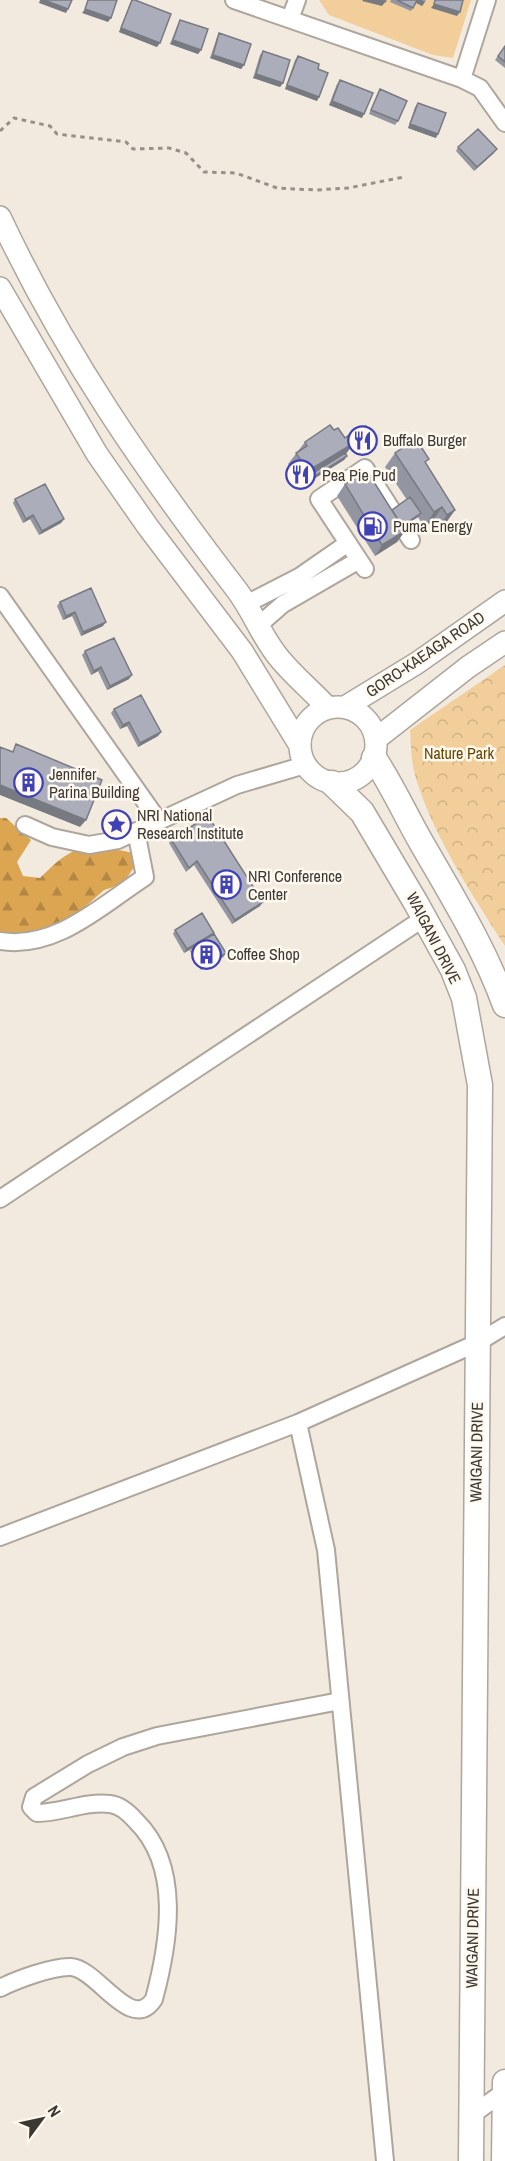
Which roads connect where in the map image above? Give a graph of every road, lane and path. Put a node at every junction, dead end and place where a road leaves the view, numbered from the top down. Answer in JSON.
{"nodes":[{"id":1,"x":234,"y":0,"type":"edge"},
{"id":2,"x":297,"y":0,"type":"edge"},
{"id":3,"x":487,"y":0,"type":"edge"},
{"id":4,"x":290,"y":19,"type":"junction"},
{"id":5,"x":462,"y":79,"type":"junction"},
{"id":6,"x":505,"y":123,"type":"edge"},
{"id":7,"x":0,"y":131,"type":"edge"},
{"id":8,"x":404,"y":177,"type":"dead end"},
{"id":9,"x":0,"y":217,"type":"edge"},
{"id":10,"x":0,"y":288,"type":"edge"},
{"id":11,"x":411,"y":540,"type":"dead end"},
{"id":12,"x":348,"y":543,"type":"junction"},
{"id":13,"x":0,"y":596,"type":"edge"},
{"id":14,"x":505,"y":602,"type":"edge"},
{"id":15,"x":246,"y":604,"type":"junction"},
{"id":16,"x":259,"y":625,"type":"junction"},
{"id":17,"x":505,"y":642,"type":"edge"},
{"id":18,"x":336,"y":707,"type":"junction"},
{"id":19,"x":299,"y":744,"type":"junction"},
{"id":20,"x":375,"y":748,"type":"junction"},
{"id":21,"x":305,"y":765,"type":"junction"},
{"id":22,"x":332,"y":783,"type":"junction"},
{"id":23,"x":158,"y":820,"type":"junction"},
{"id":24,"x":25,"y":825,"type":"dead end"},
{"id":25,"x":136,"y":831,"type":"junction"},
{"id":26,"x":424,"y":918,"type":"junction"},
{"id":27,"x":0,"y":941,"type":"edge"},
{"id":28,"x":505,"y":1005,"type":"edge"},
{"id":29,"x":0,"y":1199,"type":"edge"},
{"id":30,"x":505,"y":1326,"type":"edge"},
{"id":31,"x":477,"y":1343,"type":"junction"},
{"id":32,"x":298,"y":1423,"type":"junction"},
{"id":33,"x":0,"y":1537,"type":"edge"},
{"id":34,"x":340,"y":1701,"type":"junction"},
{"id":35,"x":0,"y":1988,"type":"edge"},
{"id":36,"x":505,"y":2082,"type":"edge"},
{"id":37,"x":505,"y":2091,"type":"edge"},
{"id":38,"x":472,"y":2115,"type":"junction"},
{"id":39,"x":385,"y":2161,"type":"edge"},
{"id":40,"x":471,"y":2161,"type":"edge"},
{"id":41,"x":504,"y":2161,"type":"edge"}],
"edges":[{"from":1,"to":4,"type":"street"},
{"from":2,"to":4,"type":"street"},
{"from":3,"to":5,"type":"street"},
{"from":4,"to":5,"type":"street"},
{"from":5,"to":6,"type":"street"},
{"from":7,"to":8,"type":"path"},
{"from":9,"to":15,"type":"main road"},
{"from":10,"to":19,"type":"main road"},
{"from":11,"to":12,"type":"street"},
{"from":12,"to":15,"type":"street"},
{"from":12,"to":16,"type":"street"},
{"from":13,"to":23,"type":"street"},
{"from":14,"to":18,"type":"main road","name":"GORO-KAEAGA ROAD"},
{"from":15,"to":16,"type":"main road"},
{"from":16,"to":18,"type":"main road"},
{"from":17,"to":20,"type":"main road"},
{"from":18,"to":19,"type":"main road"},
{"from":18,"to":20,"type":"main road"},
{"from":19,"to":21,"type":"main road"},
{"from":20,"to":22,"type":"main road"},
{"from":20,"to":28,"type":"highway","name":"WAIGANI DRIVE"},
{"from":21,"to":22,"type":"main road"},
{"from":21,"to":23,"type":"street"},
{"from":22,"to":26,"type":"highway","name":"WAIGANI DRIVE"},
{"from":23,"to":25,"type":"street"},
{"from":24,"to":25,"type":"street"},
{"from":25,"to":27,"type":"street"},
{"from":26,"to":29,"type":"street"},
{"from":26,"to":31,"type":"highway","name":"WAIGANI DRIVE"},
{"from":30,"to":31,"type":"street"},
{"from":31,"to":32,"type":"street"},
{"from":31,"to":38,"type":"highway","name":"WAIGANI DRIVE"},
{"from":32,"to":33,"type":"street"},
{"from":32,"to":34,"type":"street"},
{"from":34,"to":35,"type":"street"},
{"from":34,"to":39,"type":"street"},
{"from":36,"to":37,"type":"highway"},
{"from":37,"to":38,"type":"street"},
{"from":37,"to":41,"type":"highway"},
{"from":38,"to":40,"type":"highway","name":"WAIGANI DRIVE"}]}
